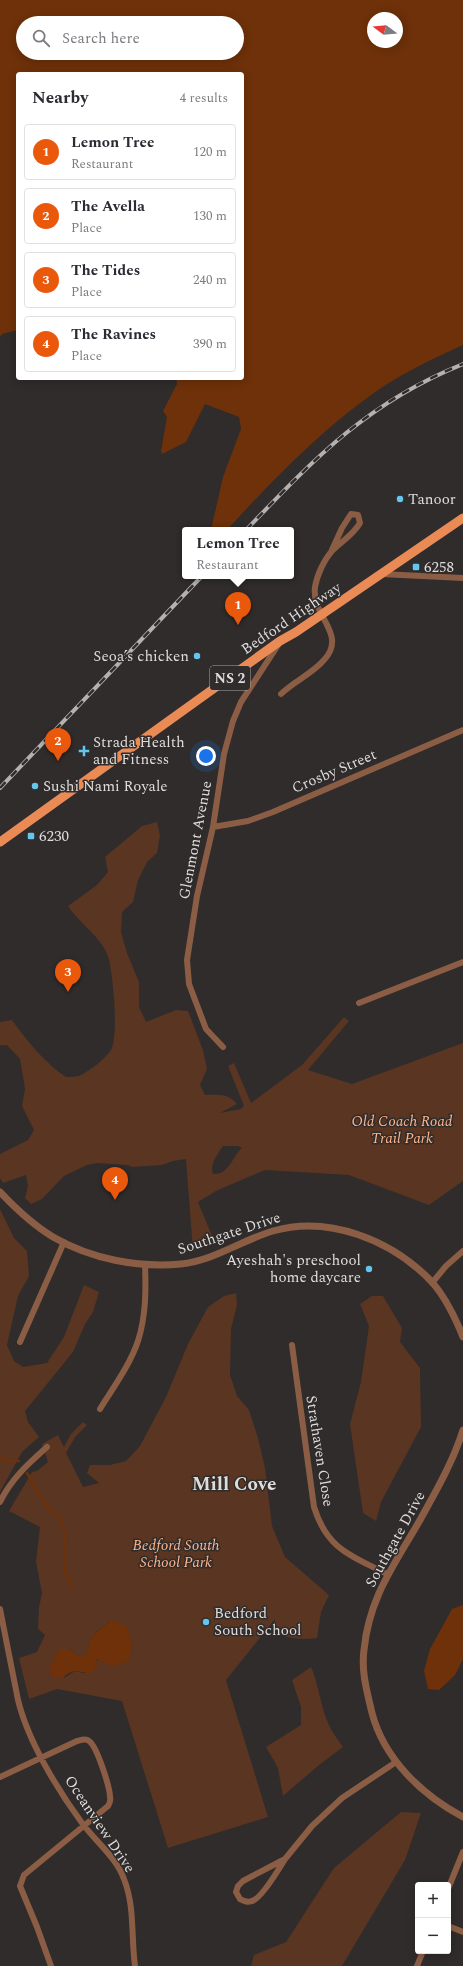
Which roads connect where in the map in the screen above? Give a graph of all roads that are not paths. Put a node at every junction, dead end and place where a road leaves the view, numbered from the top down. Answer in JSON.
{"nodes":[{"id":1,"x":463,"y":518,"type":"edge"},
{"id":2,"x":331,"y":552,"type":"junction"},
{"id":3,"x":381,"y":574,"type":"junction"},
{"id":4,"x":463,"y":578,"type":"edge"},
{"id":5,"x":321,"y":614,"type":"junction"},
{"id":6,"x":280,"y":642,"type":"junction"},
{"id":7,"x":281,"y":694,"type":"dead end"},
{"id":8,"x":463,"y":730,"type":"edge"},
{"id":9,"x":213,"y":827,"type":"junction"},
{"id":10,"x":0,"y":842,"type":"edge"},
{"id":11,"x":463,"y":962,"type":"edge"},
{"id":12,"x":359,"y":1003,"type":"dead end"},
{"id":13,"x":223,"y":1047,"type":"dead end"},
{"id":14,"x":0,"y":1192,"type":"edge"},
{"id":15,"x":64,"y":1242,"type":"junction"},
{"id":16,"x":463,"y":1251,"type":"edge"},
{"id":17,"x":145,"y":1264,"type":"junction"},
{"id":18,"x":432,"y":1283,"type":"junction"},
{"id":19,"x":463,"y":1337,"type":"edge"},
{"id":20,"x":20,"y":1342,"type":"dead end"},
{"id":21,"x":292,"y":1345,"type":"dead end"},
{"id":22,"x":100,"y":1409,"type":"dead end"},
{"id":23,"x":463,"y":1430,"type":"edge"},
{"id":24,"x":47,"y":1447,"type":"dead end"},
{"id":25,"x":0,"y":1502,"type":"edge"},
{"id":26,"x":387,"y":1574,"type":"junction"},
{"id":27,"x":0,"y":1609,"type":"edge"},
{"id":28,"x":43,"y":1758,"type":"junction"},
{"id":29,"x":396,"y":1762,"type":"junction"},
{"id":30,"x":0,"y":1778,"type":"edge"},
{"id":31,"x":463,"y":1817,"type":"edge"},
{"id":32,"x":84,"y":1825,"type":"junction"},
{"id":33,"x":463,"y":1852,"type":"edge"},
{"id":34,"x":285,"y":1859,"type":"junction"},
{"id":35,"x":451,"y":1882,"type":"edge"},
{"id":36,"x":451,"y":1927,"type":"edge"},
{"id":37,"x":463,"y":1932,"type":"edge"},
{"id":38,"x":422,"y":1954,"type":"edge"},
{"id":39,"x":51,"y":1966,"type":"edge"},
{"id":40,"x":136,"y":1966,"type":"edge"},
{"id":41,"x":417,"y":1966,"type":"edge"}],
"edges":[{"from":1,"to":3,"type":"main road","name":"Bedford Highway","number":"NS 2"},
{"from":2,"to":2,"type":"street"},
{"from":2,"to":5,"type":"street"},
{"from":3,"to":4,"type":"street"},
{"from":3,"to":5,"type":"main road","name":"Bedford Highway","number":"NS 2"},
{"from":5,"to":6,"type":"main road","name":"Bedford Highway","number":"NS 2"},
{"from":5,"to":7,"type":"street"},
{"from":6,"to":9,"type":"street","name":"Glenmont Avenue"},
{"from":6,"to":10,"type":"main road","name":"Bedford Highway","number":"NS 2"},
{"from":8,"to":9,"type":"street","name":"Crosby Street"},
{"from":9,"to":13,"type":"street","name":"Glenmont Avenue"},
{"from":11,"to":12,"type":"street"},
{"from":14,"to":15,"type":"street","name":"Southgate Drive"},
{"from":15,"to":17,"type":"street","name":"Southgate Drive"},
{"from":15,"to":20,"type":"street"},
{"from":16,"to":18,"type":"street"},
{"from":17,"to":18,"type":"street","name":"Southgate Drive"},
{"from":17,"to":22,"type":"street"},
{"from":18,"to":19,"type":"street","name":"Southgate Drive"},
{"from":21,"to":26,"type":"street","name":"Strathaven Close"},
{"from":23,"to":26,"type":"street","name":"Southgate Drive"},
{"from":24,"to":25,"type":"street"},
{"from":26,"to":29,"type":"street","name":"Southgate Drive"},
{"from":27,"to":28,"type":"street","name":"Oceanview Drive"},
{"from":28,"to":30,"type":"street"},
{"from":28,"to":32,"type":"street","name":"Oceanview Drive"},
{"from":28,"to":32,"type":"street"},
{"from":29,"to":31,"type":"street","name":"Southgate Drive"},
{"from":29,"to":34,"type":"street"},
{"from":32,"to":39,"type":"street"},
{"from":32,"to":40,"type":"street","name":"Oceanview Drive"},
{"from":33,"to":35,"type":"street"},
{"from":34,"to":34,"type":"street"},
{"from":36,"to":37,"type":"street"},
{"from":38,"to":41,"type":"street"}]}
